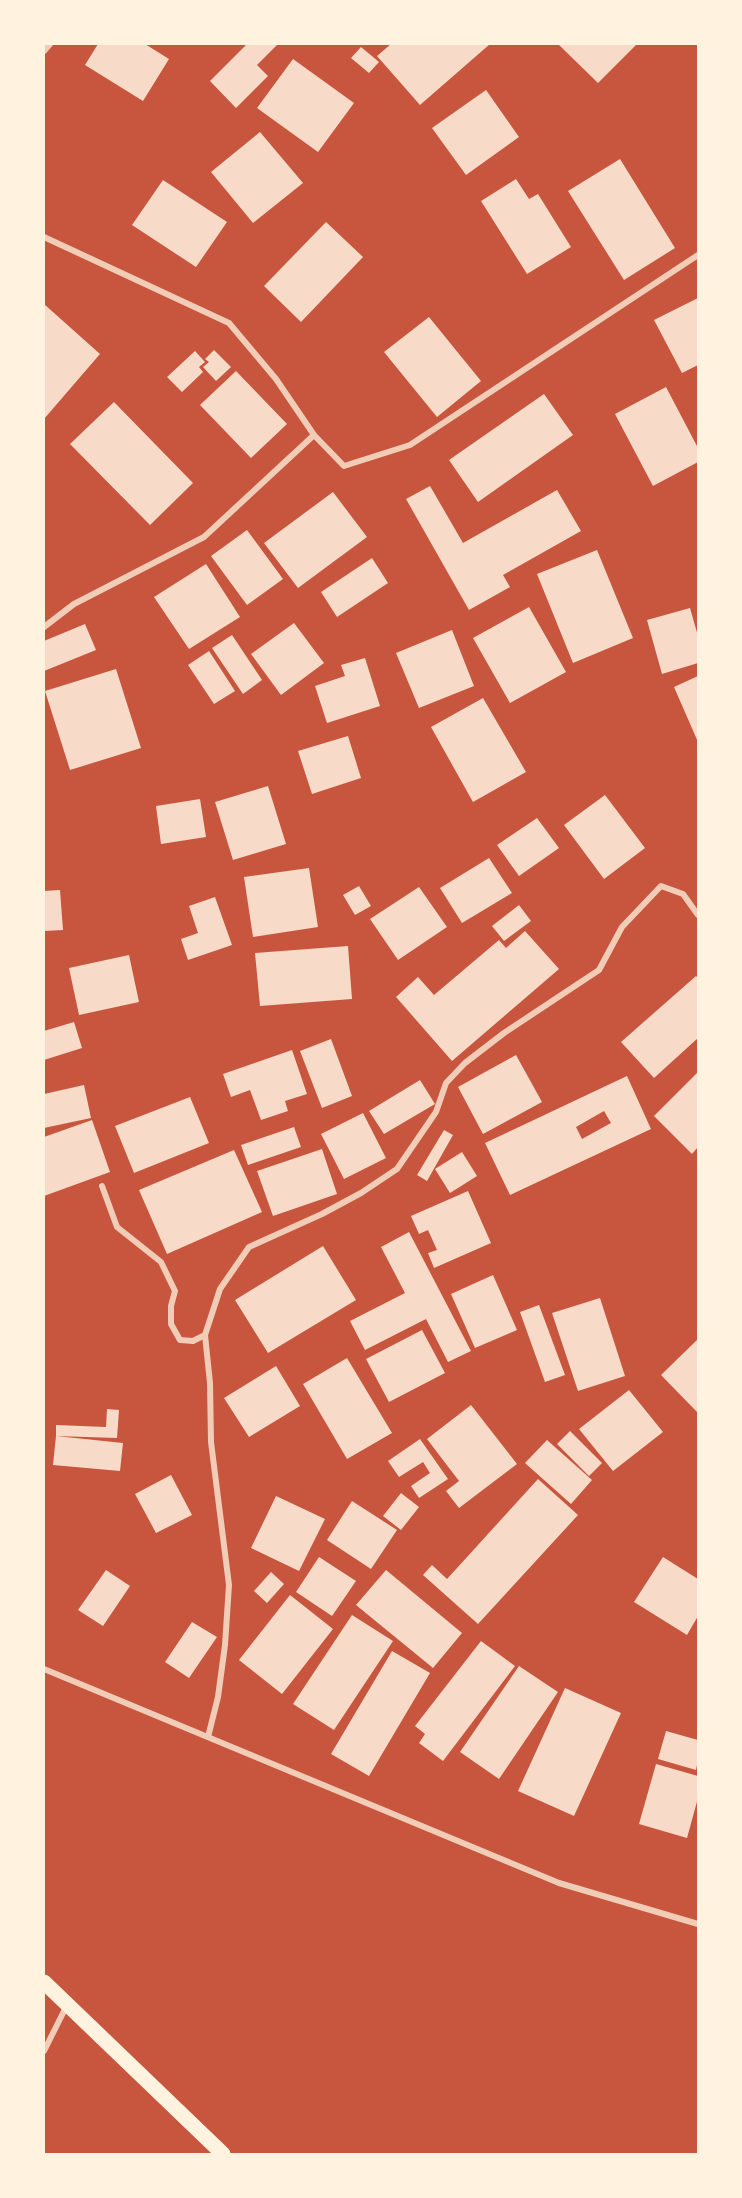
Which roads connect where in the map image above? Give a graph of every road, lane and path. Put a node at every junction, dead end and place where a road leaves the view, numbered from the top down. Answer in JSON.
{"nodes":[{"id":1,"x":50,"y":44,"type":"edge"},
{"id":2,"x":44,"y":51,"type":"edge"},
{"id":3,"x":44,"y":237,"type":"edge"},
{"id":4,"x":699,"y":255,"type":"edge"},
{"id":5,"x":314,"y":435,"type":"junction"},
{"id":6,"x":44,"y":627,"type":"edge"},
{"id":7,"x":699,"y":915,"type":"edge"},
{"id":8,"x":102,"y":1186,"type":"dead end"},
{"id":9,"x":205,"y":1335,"type":"junction"},
{"id":10,"x":44,"y":1669,"type":"edge"},
{"id":11,"x":208,"y":1737,"type":"junction"},
{"id":12,"x":699,"y":1924,"type":"edge"},
{"id":13,"x":44,"y":1982,"type":"edge"},
{"id":14,"x":67,"y":2004,"type":"junction"},
{"id":15,"x":44,"y":2051,"type":"edge"},
{"id":16,"x":223,"y":2154,"type":"edge"}],
"edges":[{"from":1,"to":2,"type":"street"},
{"from":3,"to":5,"type":"street"},
{"from":4,"to":5,"type":"street"},
{"from":5,"to":6,"type":"street"},
{"from":7,"to":9,"type":"street"},
{"from":8,"to":9,"type":"street"},
{"from":9,"to":11,"type":"street"},
{"from":10,"to":11,"type":"street"},
{"from":11,"to":12,"type":"street"},
{"from":13,"to":14,"type":"main road"},
{"from":14,"to":15,"type":"street"},
{"from":14,"to":16,"type":"main road"}]}
